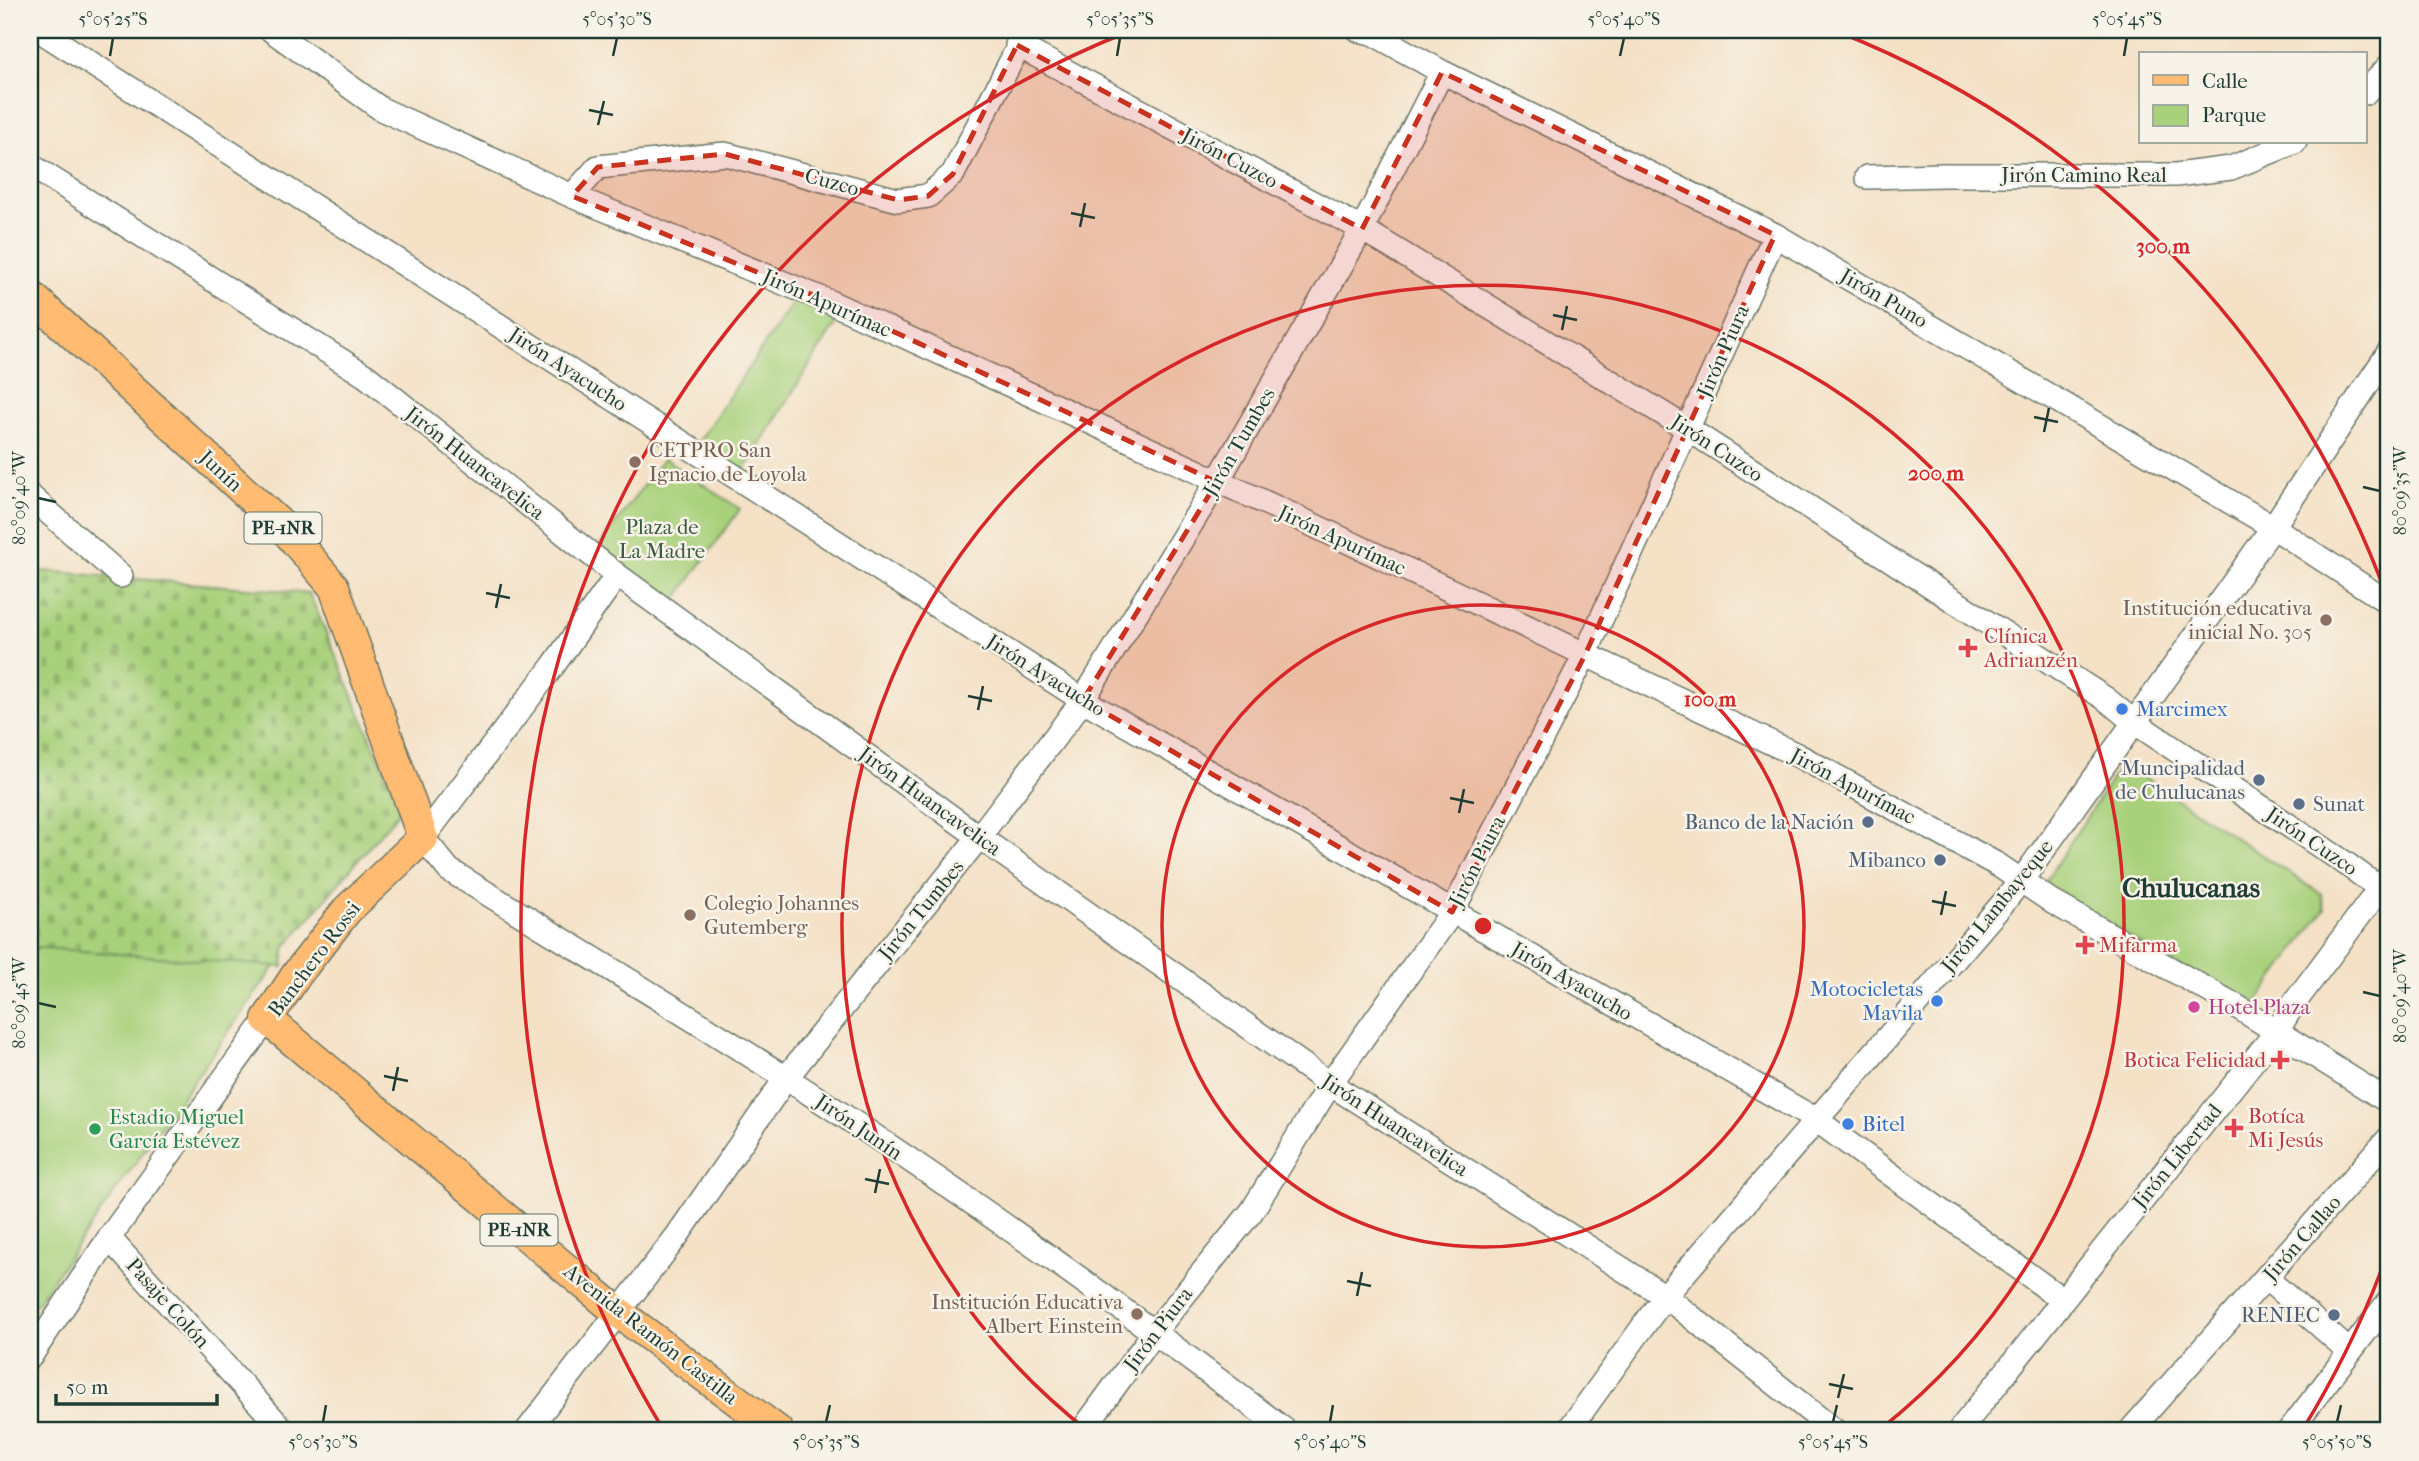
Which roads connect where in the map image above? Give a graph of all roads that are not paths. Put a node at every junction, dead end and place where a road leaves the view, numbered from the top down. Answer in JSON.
{"nodes":[{"id":1,"x":39,"y":30,"type":"edge"},
{"id":2,"x":271,"y":30,"type":"edge"},
{"id":3,"x":1359,"y":30,"type":"edge"},
{"id":4,"x":1022,"y":37,"type":"edge"},
{"id":5,"x":2389,"y":66,"type":"edge"},
{"id":6,"x":1442,"y":72,"type":"junction"},
{"id":7,"x":2366,"y":92,"type":"edge"},
{"id":8,"x":2290,"y":144,"type":"edge"},
{"id":9,"x":30,"y":165,"type":"edge"},
{"id":10,"x":1867,"y":177,"type":"dead end"},
{"id":11,"x":572,"y":196,"type":"junction"},
{"id":12,"x":1362,"y":229,"type":"junction"},
{"id":13,"x":1775,"y":235,"type":"junction"},
{"id":14,"x":30,"y":295,"type":"edge"},
{"id":15,"x":2389,"y":352,"type":"edge"},
{"id":16,"x":1688,"y":429,"type":"junction"},
{"id":17,"x":1217,"y":482,"type":"junction"},
{"id":18,"x":30,"y":496,"type":"edge"},
{"id":19,"x":2273,"y":527,"type":"junction"},
{"id":20,"x":121,"y":576,"type":"dead end"},
{"id":21,"x":617,"y":576,"type":"junction"},
{"id":22,"x":2389,"y":603,"type":"edge"},
{"id":23,"x":1585,"y":656,"type":"junction"},
{"id":24,"x":1083,"y":700,"type":"junction"},
{"id":25,"x":2134,"y":722,"type":"junction"},
{"id":26,"x":979,"y":837,"type":"junction"},
{"id":27,"x":423,"y":838,"type":"junction"},
{"id":28,"x":2020,"y":881,"type":"junction"},
{"id":29,"x":2386,"y":886,"type":"edge"},
{"id":30,"x":1452,"y":912,"type":"junction"},
{"id":31,"x":267,"y":1019,"type":"junction"},
{"id":32,"x":2277,"y":1031,"type":"junction"},
{"id":33,"x":786,"y":1078,"type":"junction"},
{"id":34,"x":1330,"y":1084,"type":"junction"},
{"id":35,"x":2389,"y":1102,"type":"edge"},
{"id":36,"x":1815,"y":1119,"type":"junction"},
{"id":37,"x":2389,"y":1138,"type":"edge"},
{"id":38,"x":109,"y":1238,"type":"junction"},
{"id":39,"x":2267,"y":1279,"type":"junction"},
{"id":40,"x":1665,"y":1296,"type":"junction"},
{"id":41,"x":2063,"y":1300,"type":"junction"},
{"id":42,"x":2389,"y":1301,"type":"edge"},
{"id":43,"x":619,"y":1313,"type":"junction"},
{"id":44,"x":1155,"y":1331,"type":"junction"},
{"id":45,"x":2350,"y":1352,"type":"junction"},
{"id":46,"x":30,"y":1357,"type":"edge"},
{"id":47,"x":284,"y":1431,"type":"edge"},
{"id":48,"x":527,"y":1431,"type":"edge"},
{"id":49,"x":778,"y":1431,"type":"edge"},
{"id":50,"x":1082,"y":1431,"type":"edge"},
{"id":51,"x":1286,"y":1431,"type":"edge"},
{"id":52,"x":1568,"y":1431,"type":"edge"},
{"id":53,"x":1835,"y":1431,"type":"edge"},
{"id":54,"x":1959,"y":1431,"type":"edge"},
{"id":55,"x":2130,"y":1431,"type":"edge"},
{"id":56,"x":2289,"y":1431,"type":"edge"}],
"edges":[{"from":1,"to":24,"type":"street","name":"Jirón Ayacucho"},
{"from":2,"to":11,"type":"street","name":"Jirón Apurímac"},
{"from":3,"to":6,"type":"street","name":"Jirón Puno"},
{"from":4,"to":11,"type":"street","name":"Cuzco"},
{"from":4,"to":12,"type":"street","name":"Jirón Cuzco"},
{"from":5,"to":7,"type":"street"},
{"from":6,"to":12,"type":"street","name":"Jirón Tumbes"},
{"from":6,"to":13,"type":"street","name":"Jirón Puno"},
{"from":8,"to":10,"type":"street","name":"Jirón Camino Real"},
{"from":9,"to":21,"type":"street","name":"Jirón Huancavelica"},
{"from":11,"to":17,"type":"street","name":"Jirón Apurímac"},
{"from":12,"to":16,"type":"street","name":"Jirón Cuzco"},
{"from":12,"to":17,"type":"street","name":"Jirón Tumbes"},
{"from":13,"to":16,"type":"street","name":"Jirón Piura"},
{"from":13,"to":19,"type":"street","name":"Jirón Puno"},
{"from":14,"to":27,"type":"main road","name":"Junín","number":"PE-1NR"},
{"from":15,"to":19,"type":"street","name":"Jirón Lambayeque"},
{"from":16,"to":23,"type":"street","name":"Jirón Piura"},
{"from":16,"to":25,"type":"street","name":"Jirón Cuzco"},
{"from":17,"to":23,"type":"street","name":"Jirón Apurímac"},
{"from":17,"to":24,"type":"street","name":"Jirón Tumbes"},
{"from":18,"to":20,"type":"street"},
{"from":19,"to":22,"type":"street","name":"Jirón Puno"},
{"from":19,"to":25,"type":"street","name":"Jirón Lambayeque"},
{"from":21,"to":26,"type":"street","name":"Jirón Huancavelica"},
{"from":21,"to":27,"type":"street","name":"Banchero Rossi"},
{"from":23,"to":28,"type":"street","name":"Jirón Apurímac"},
{"from":23,"to":30,"type":"street","name":"Jirón Piura"},
{"from":24,"to":26,"type":"street","name":"Jirón Tumbes"},
{"from":24,"to":30,"type":"street","name":"Jirón Ayacucho"},
{"from":25,"to":28,"type":"street","name":"Jirón Lambayeque"},
{"from":25,"to":29,"type":"street","name":"Jirón Cuzco"},
{"from":26,"to":33,"type":"street","name":"Jirón Tumbes"},
{"from":26,"to":34,"type":"street","name":"Jirón Huancavelica"},
{"from":27,"to":31,"type":"main road","name":"Banchero Rossi"},
{"from":27,"to":33,"type":"street","name":"Jirón Junín"},
{"from":28,"to":32,"type":"street","name":"Jirón Apurímac"},
{"from":28,"to":36,"type":"street","name":"Jirón Lambayeque"},
{"from":29,"to":32,"type":"street","name":"Jirón Libertad"},
{"from":30,"to":34,"type":"street","name":"Jirón Piura"},
{"from":30,"to":36,"type":"street","name":"Jirón Ayacucho"},
{"from":31,"to":38,"type":"street","name":"Banchero Rossi"},
{"from":31,"to":43,"type":"main road","name":"Avenida Ramón Castilla","number":"PE-1NR"},
{"from":32,"to":35,"type":"street","name":"Jirón Apurímac"},
{"from":32,"to":41,"type":"street","name":"Jirón Libertad"},
{"from":33,"to":43,"type":"street","name":"Jirón Tumbes"},
{"from":33,"to":44,"type":"street","name":"Jirón Junín"},
{"from":34,"to":40,"type":"street","name":"Jirón Huancavelica"},
{"from":34,"to":44,"type":"street","name":"Jirón Piura"},
{"from":36,"to":40,"type":"street","name":"Jirón Lambayeque"},
{"from":36,"to":41,"type":"street","name":"Jirón Ayacucho"},
{"from":37,"to":39,"type":"street","name":"Jirón Callao"},
{"from":38,"to":46,"type":"street","name":"Banchero Rossi"},
{"from":38,"to":47,"type":"street","name":"Pasaje Colón"},
{"from":39,"to":45,"type":"street"},
{"from":39,"to":55,"type":"street","name":"Jirón Callao"},
{"from":40,"to":52,"type":"street","name":"Jirón Lambayeque"},
{"from":40,"to":53,"type":"street","name":"Jirón Huancavelica"},
{"from":41,"to":54,"type":"street","name":"Jirón Libertad"},
{"from":42,"to":45,"type":"street"},
{"from":43,"to":48,"type":"street","name":"Jirón Tumbes"},
{"from":43,"to":49,"type":"main road","name":"Avenida Ramón Castilla","number":"PE-1NR"},
{"from":44,"to":50,"type":"street","name":"Jirón Piura"},
{"from":44,"to":51,"type":"street","name":"Jirón Junín"},
{"from":45,"to":56,"type":"street"}]}
